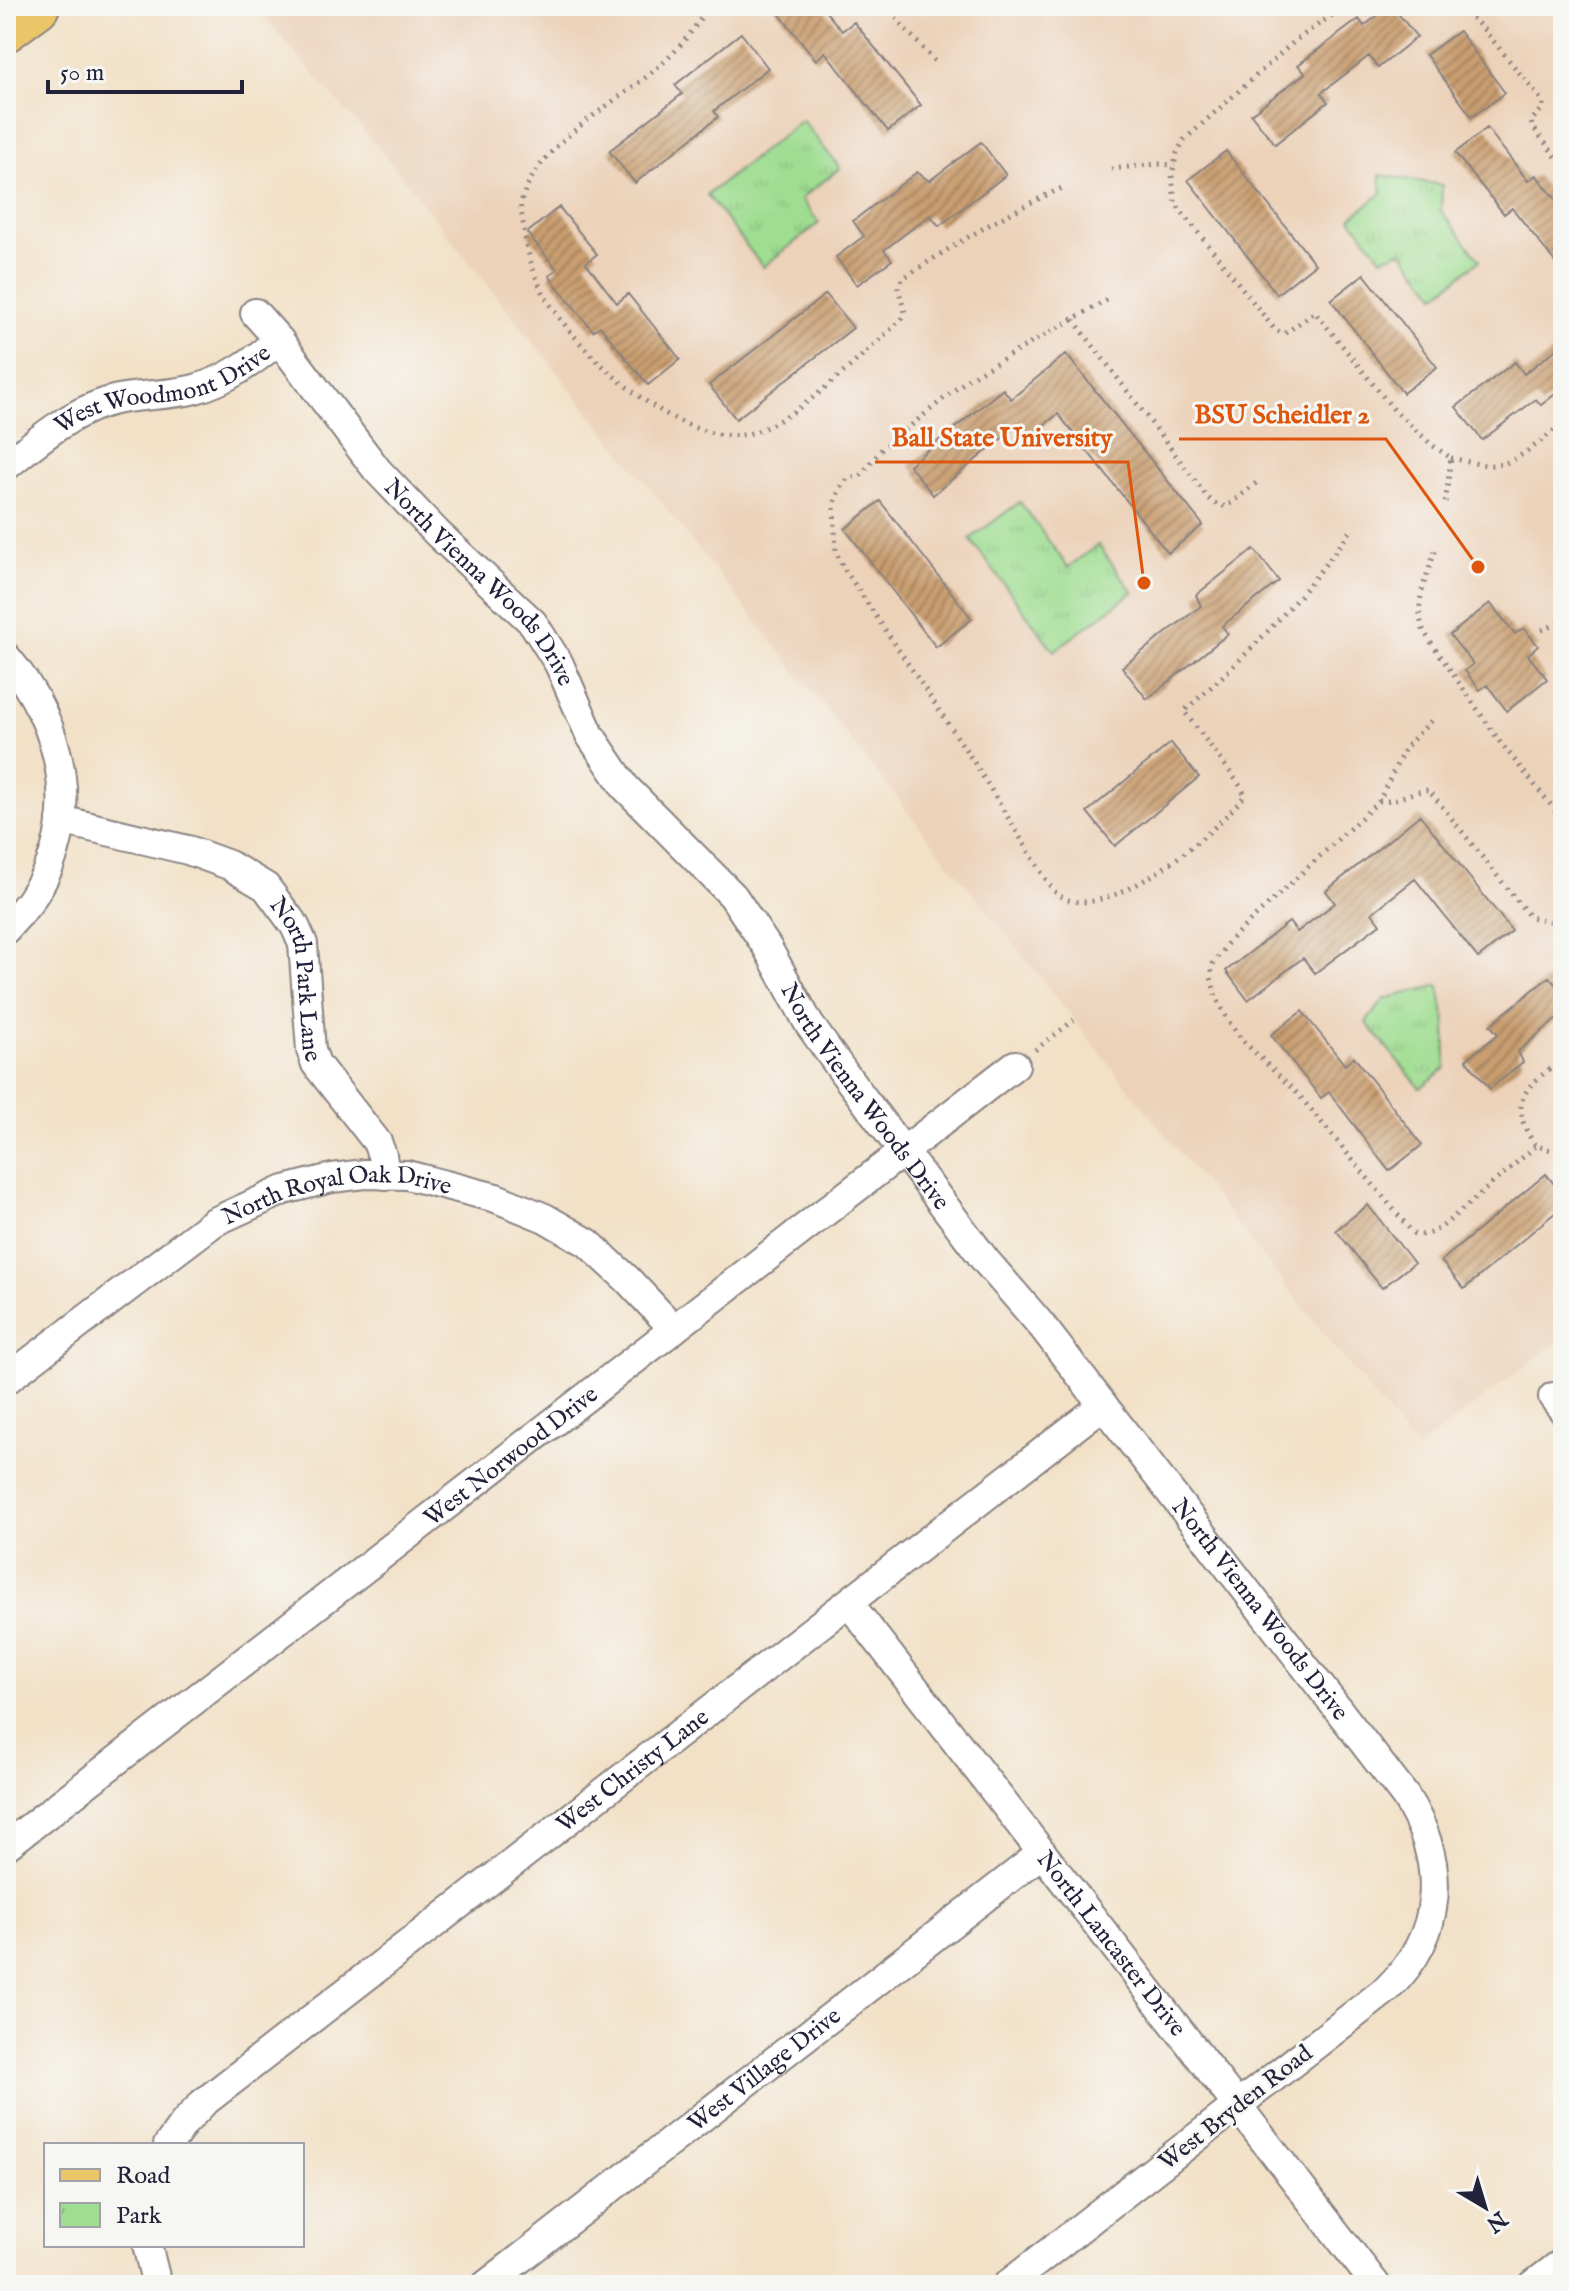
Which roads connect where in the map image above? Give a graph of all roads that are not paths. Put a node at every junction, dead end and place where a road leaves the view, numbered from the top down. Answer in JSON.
{"nodes":[{"id":1,"x":37,"y":6,"type":"edge"},
{"id":2,"x":6,"y":29,"type":"edge"},
{"id":3,"x":255,"y":313,"type":"dead end"},
{"id":4,"x":279,"y":340,"type":"junction"},
{"id":5,"x":6,"y":466,"type":"edge"},
{"id":6,"x":6,"y":657,"type":"edge"},
{"id":7,"x":61,"y":820,"type":"junction"},
{"id":8,"x":6,"y":929,"type":"edge"},
{"id":9,"x":1015,"y":1065,"type":"road end"},
{"id":10,"x":903,"y":1152,"type":"junction"},
{"id":11,"x":385,"y":1175,"type":"junction"},
{"id":12,"x":674,"y":1329,"type":"junction"},
{"id":13,"x":6,"y":1380,"type":"edge"},
{"id":14,"x":1103,"y":1405,"type":"junction"},
{"id":15,"x":849,"y":1603,"type":"junction"},
{"id":16,"x":6,"y":1846,"type":"edge"},
{"id":17,"x":1042,"y":1853,"type":"junction"},
{"id":18,"x":1432,"y":1906,"type":"joint"},
{"id":19,"x":1238,"y":2106,"type":"junction"},
{"id":20,"x":169,"y":2143,"type":"edge"},
{"id":21,"x":148,"y":2247,"type":"edge"},
{"id":22,"x":1563,"y":2262,"type":"edge"},
{"id":23,"x":157,"y":2285,"type":"edge"},
{"id":24,"x":486,"y":2285,"type":"edge"},
{"id":25,"x":1007,"y":2285,"type":"edge"},
{"id":26,"x":1376,"y":2285,"type":"edge"},
{"id":27,"x":1533,"y":2285,"type":"edge"}],
"edges":[{"from":1,"to":2,"type":"main road"},
{"from":3,"to":4,"type":"street","name":"North Vienna Woods Drive"},
{"from":4,"to":5,"type":"street","name":"West Woodmont Drive"},
{"from":4,"to":10,"type":"street","name":"North Vienna Woods Drive"},
{"from":6,"to":7,"type":"street"},
{"from":7,"to":8,"type":"street"},
{"from":7,"to":11,"type":"street","name":"North Park Lane"},
{"from":9,"to":10,"type":"street","name":"West Norwood Drive"},
{"from":10,"to":12,"type":"street","name":"West Norwood Drive"},
{"from":10,"to":14,"type":"street","name":"North Vienna Woods Drive"},
{"from":11,"to":12,"type":"street","name":"North Royal Oak Drive"},
{"from":11,"to":13,"type":"street","name":"North Royal Oak Drive"},
{"from":12,"to":16,"type":"street","name":"West Norwood Drive"},
{"from":14,"to":15,"type":"street","name":"West Christy Lane"},
{"from":14,"to":18,"type":"street","name":"North Vienna Woods Drive"},
{"from":15,"to":17,"type":"street","name":"North Lancaster Drive"},
{"from":15,"to":20,"type":"street","name":"West Christy Lane"},
{"from":17,"to":19,"type":"street","name":"North Lancaster Drive"},
{"from":17,"to":24,"type":"street","name":"West Village Drive"},
{"from":18,"to":19,"type":"street","name":"West Bryden Road"},
{"from":19,"to":25,"type":"street","name":"West Bryden Road"},
{"from":19,"to":26,"type":"street","name":"North Lancaster Drive"},
{"from":21,"to":23,"type":"street"},
{"from":22,"to":27,"type":"street"}]}
